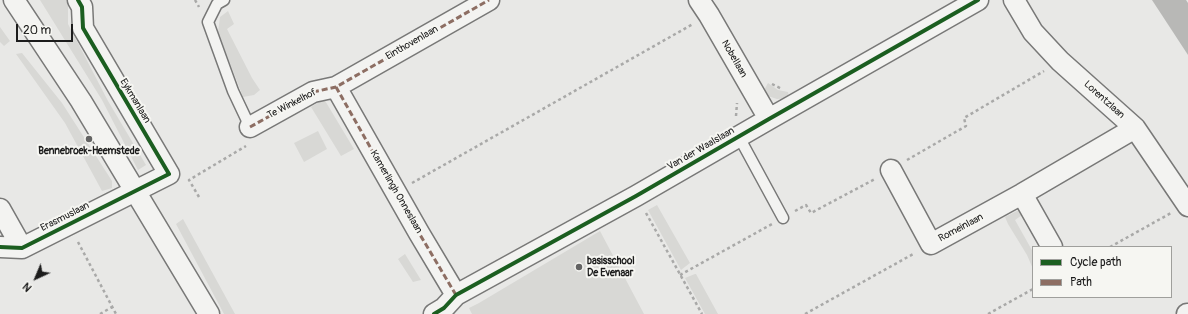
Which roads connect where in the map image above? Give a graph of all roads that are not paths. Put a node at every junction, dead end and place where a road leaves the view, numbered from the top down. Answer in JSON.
{"nodes":[{"id":1,"x":14,"y":0,"type":"edge"},
{"id":2,"x":78,"y":0,"type":"edge"},
{"id":3,"x":224,"y":0,"type":"edge"},
{"id":4,"x":489,"y":0,"type":"edge"},
{"id":5,"x":978,"y":0,"type":"edge"},
{"id":6,"x":1014,"y":0,"type":"edge"},
{"id":7,"x":704,"y":7,"type":"edge"},
{"id":8,"x":336,"y":87,"type":"junction"},
{"id":9,"x":769,"y":119,"type":"junction"},
{"id":10,"x":250,"y":127,"type":"joint"},
{"id":11,"x":1135,"y":128,"type":"junction"},
{"id":12,"x":739,"y":137,"type":"junction"},
{"id":13,"x":891,"y":170,"type":"dead end"},
{"id":14,"x":135,"y":191,"type":"junction"},
{"id":15,"x":1022,"y":194,"type":"junction"},
{"id":16,"x":1188,"y":205,"type":"edge"},
{"id":17,"x":0,"y":209,"type":"edge"},
{"id":18,"x":783,"y":218,"type":"dead end"},
{"id":19,"x":1051,"y":246,"type":"edge"},
{"id":20,"x":0,"y":247,"type":"edge"},
{"id":21,"x":22,"y":248,"type":"junction"},
{"id":22,"x":456,"y":295,"type":"junction"},
{"id":23,"x":209,"y":314,"type":"edge"},
{"id":24,"x":434,"y":314,"type":"edge"}],
"edges":[{"from":1,"to":14,"type":"street"},
{"from":2,"to":14,"type":"street","name":"Eykmanlaan"},
{"from":3,"to":10,"type":"lane"},
{"from":4,"to":8,"type":"street","name":"Einthovenlaan"},
{"from":5,"to":9,"type":"street","name":"Van der Waalslaan"},
{"from":6,"to":11,"type":"street","name":"Lorentzlaan"},
{"from":7,"to":9,"type":"street","name":"Nobellaan"},
{"from":8,"to":10,"type":"street","name":"Te Winkelhof"},
{"from":8,"to":22,"type":"street","name":"Kamerlingh Onneslaan"},
{"from":9,"to":12,"type":"street","name":"Van der Waalslaan"},
{"from":11,"to":15,"type":"street","name":"Romeinlaan"},
{"from":11,"to":16,"type":"street","name":"Lorentzlaan"},
{"from":12,"to":18,"type":"lane"},
{"from":12,"to":22,"type":"street","name":"Van der Waalslaan"},
{"from":13,"to":15,"type":"street","name":"Romeinlaan"},
{"from":14,"to":21,"type":"street","name":"Erasmuslaan"},
{"from":14,"to":23,"type":"street"},
{"from":15,"to":19,"type":"street"},
{"from":17,"to":21,"type":"street"},
{"from":20,"to":21,"type":"street","name":"Erasmuslaan"},
{"from":22,"to":24,"type":"street","name":"Van der Waalslaan"}]}
